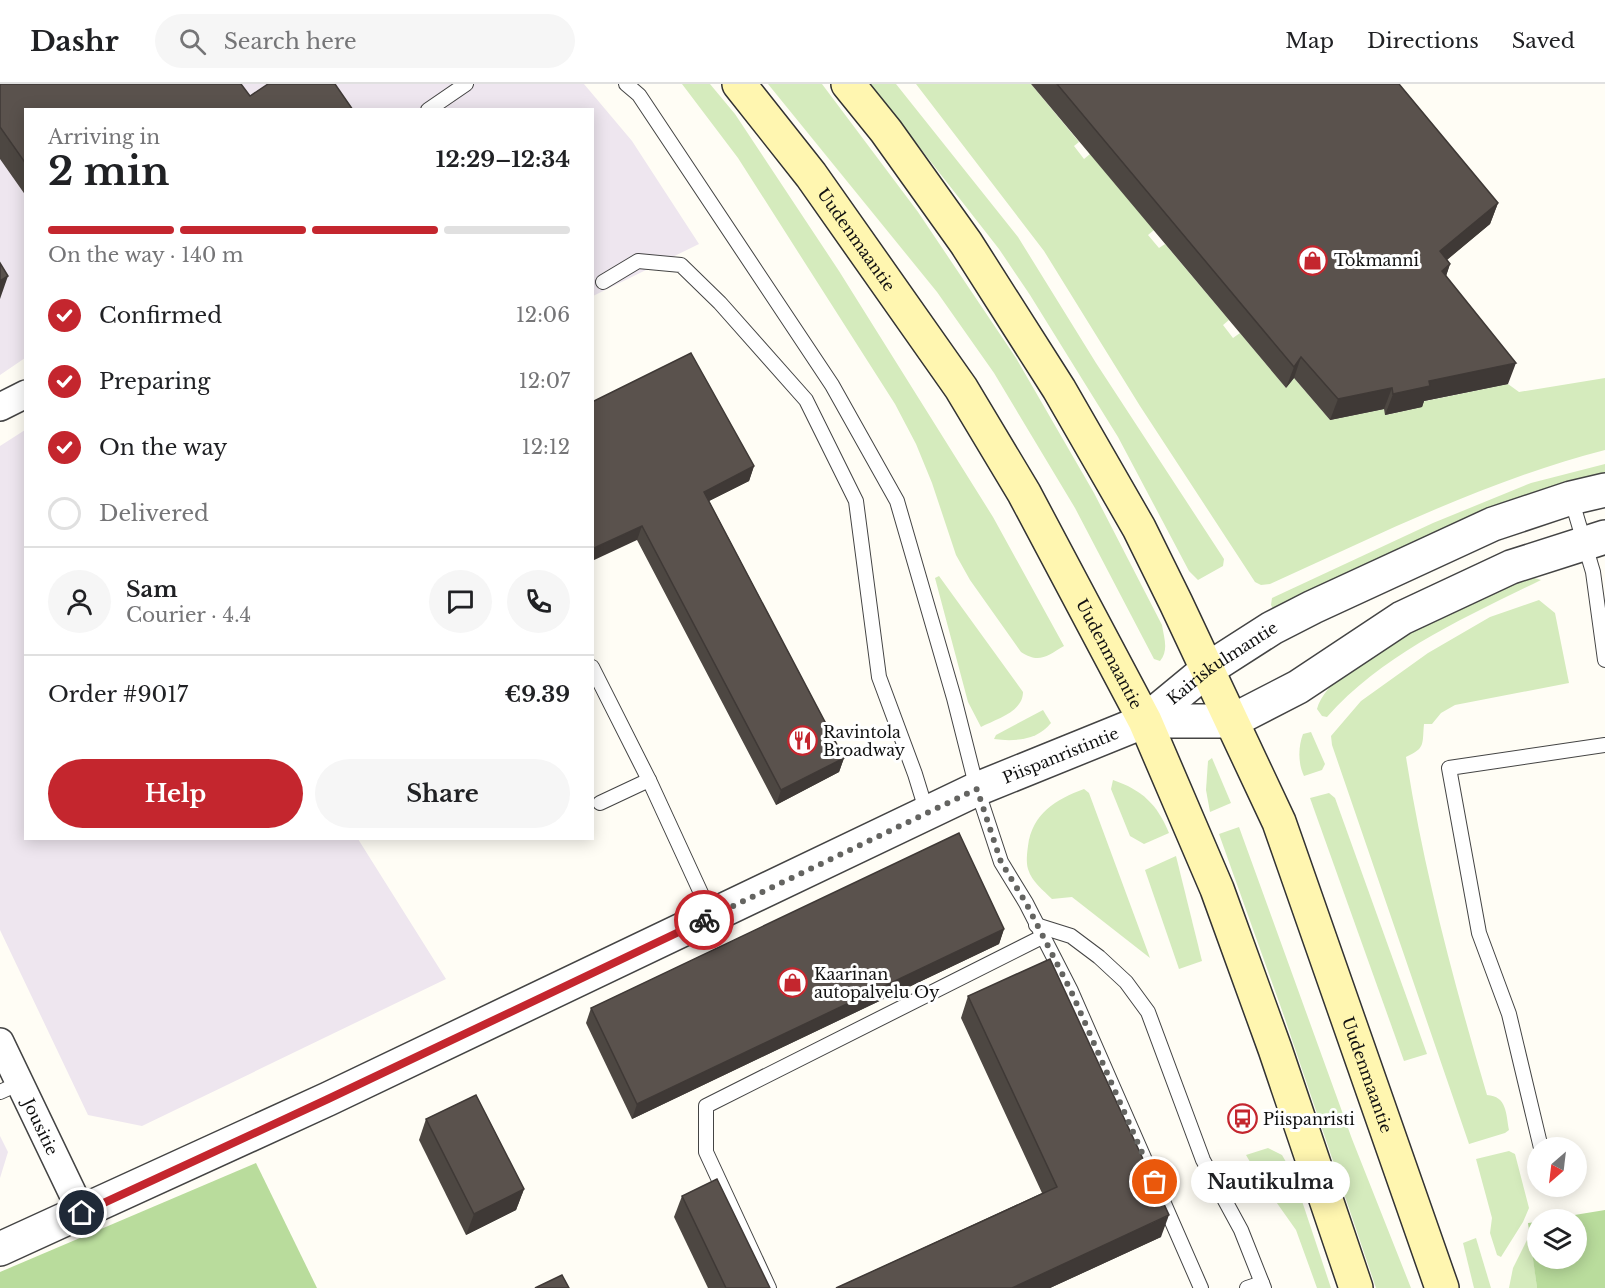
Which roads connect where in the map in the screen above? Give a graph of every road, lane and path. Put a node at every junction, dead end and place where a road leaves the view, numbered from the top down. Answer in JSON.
{"nodes":[{"id":1,"x":466,"y":84,"type":"edge"},
{"id":2,"x":626,"y":84,"type":"edge"},
{"id":3,"x":739,"y":84,"type":"edge"},
{"id":4,"x":848,"y":84,"type":"edge"},
{"id":5,"x":431,"y":108,"type":"edge"},
{"id":6,"x":603,"y":282,"type":"dead end"},
{"id":7,"x":24,"y":395,"type":"edge"},
{"id":8,"x":0,"y":407,"type":"edge"},
{"id":9,"x":1605,"y":490,"type":"edge"},
{"id":10,"x":1571,"y":498,"type":"junction"},
{"id":11,"x":1595,"y":540,"type":"edge"},
{"id":12,"x":1605,"y":660,"type":"edge"},
{"id":13,"x":1208,"y":669,"type":"junction"},
{"id":14,"x":594,"y":671,"type":"edge"},
{"id":15,"x":1145,"y":721,"type":"junction"},
{"id":16,"x":1232,"y":721,"type":"junction"},
{"id":17,"x":1605,"y":745,"type":"edge"},
{"id":18,"x":649,"y":780,"type":"junction"},
{"id":19,"x":977,"y":789,"type":"junction"},
{"id":20,"x":600,"y":803,"type":"dead end"},
{"id":21,"x":927,"y":813,"type":"junction"},
{"id":22,"x":712,"y":916,"type":"junction"},
{"id":23,"x":1039,"y":931,"type":"junction"},
{"id":24,"x":0,"y":1042,"type":"edge"},
{"id":25,"x":10,"y":1088,"type":"edge"},
{"id":26,"x":1538,"y":1137,"type":"edge"},
{"id":27,"x":82,"y":1213,"type":"junction"},
{"id":28,"x":0,"y":1250,"type":"edge"},
{"id":29,"x":1263,"y":1286,"type":"edge"},
{"id":30,"x":769,"y":1288,"type":"edge"},
{"id":31,"x":1201,"y":1288,"type":"edge"},
{"id":32,"x":1247,"y":1288,"type":"edge"},
{"id":33,"x":1356,"y":1288,"type":"edge"},
{"id":34,"x":1442,"y":1288,"type":"edge"}],
"edges":[{"from":1,"to":5,"type":"lane"},
{"from":2,"to":19,"type":"lane"},
{"from":3,"to":15,"type":"main road","name":"Uudenmaantie"},
{"from":4,"to":13,"type":"main road","name":"Uudenmaantie"},
{"from":6,"to":21,"type":"lane"},
{"from":7,"to":8,"type":"street"},
{"from":9,"to":10,"type":"street","name":"Kairiskulmantie"},
{"from":10,"to":11,"type":"lane"},
{"from":10,"to":13,"type":"street","name":"Kairiskulmantie"},
{"from":11,"to":12,"type":"lane"},
{"from":11,"to":16,"type":"street","name":"Kairiskulmantie"},
{"from":13,"to":15,"type":"street","name":"Kairiskulmantie"},
{"from":13,"to":16,"type":"main road","name":"Uudenmaantie"},
{"from":14,"to":18,"type":"lane"},
{"from":15,"to":16,"type":"street","name":"Kairiskulmantie"},
{"from":15,"to":19,"type":"street","name":"Piispanristintie"},
{"from":15,"to":33,"type":"main road","name":"Uudenmaantie"},
{"from":16,"to":34,"type":"main road","name":"Uudenmaantie"},
{"from":17,"to":26,"type":"lane"},
{"from":18,"to":20,"type":"lane"},
{"from":18,"to":22,"type":"lane"},
{"from":19,"to":21,"type":"street","name":"Piispanristintie"},
{"from":19,"to":23,"type":"lane"},
{"from":21,"to":22,"type":"street","name":"Piispanristintie"},
{"from":22,"to":27,"type":"street","name":"Piispanristintie"},
{"from":23,"to":29,"type":"lane"},
{"from":23,"to":30,"type":"lane"},
{"from":23,"to":31,"type":"lane"},
{"from":24,"to":25,"type":"street","name":"Jousitie"},
{"from":25,"to":27,"type":"street","name":"Jousitie"},
{"from":27,"to":28,"type":"street","name":"Piispanristintie"},
{"from":29,"to":32,"type":"lane"}]}
